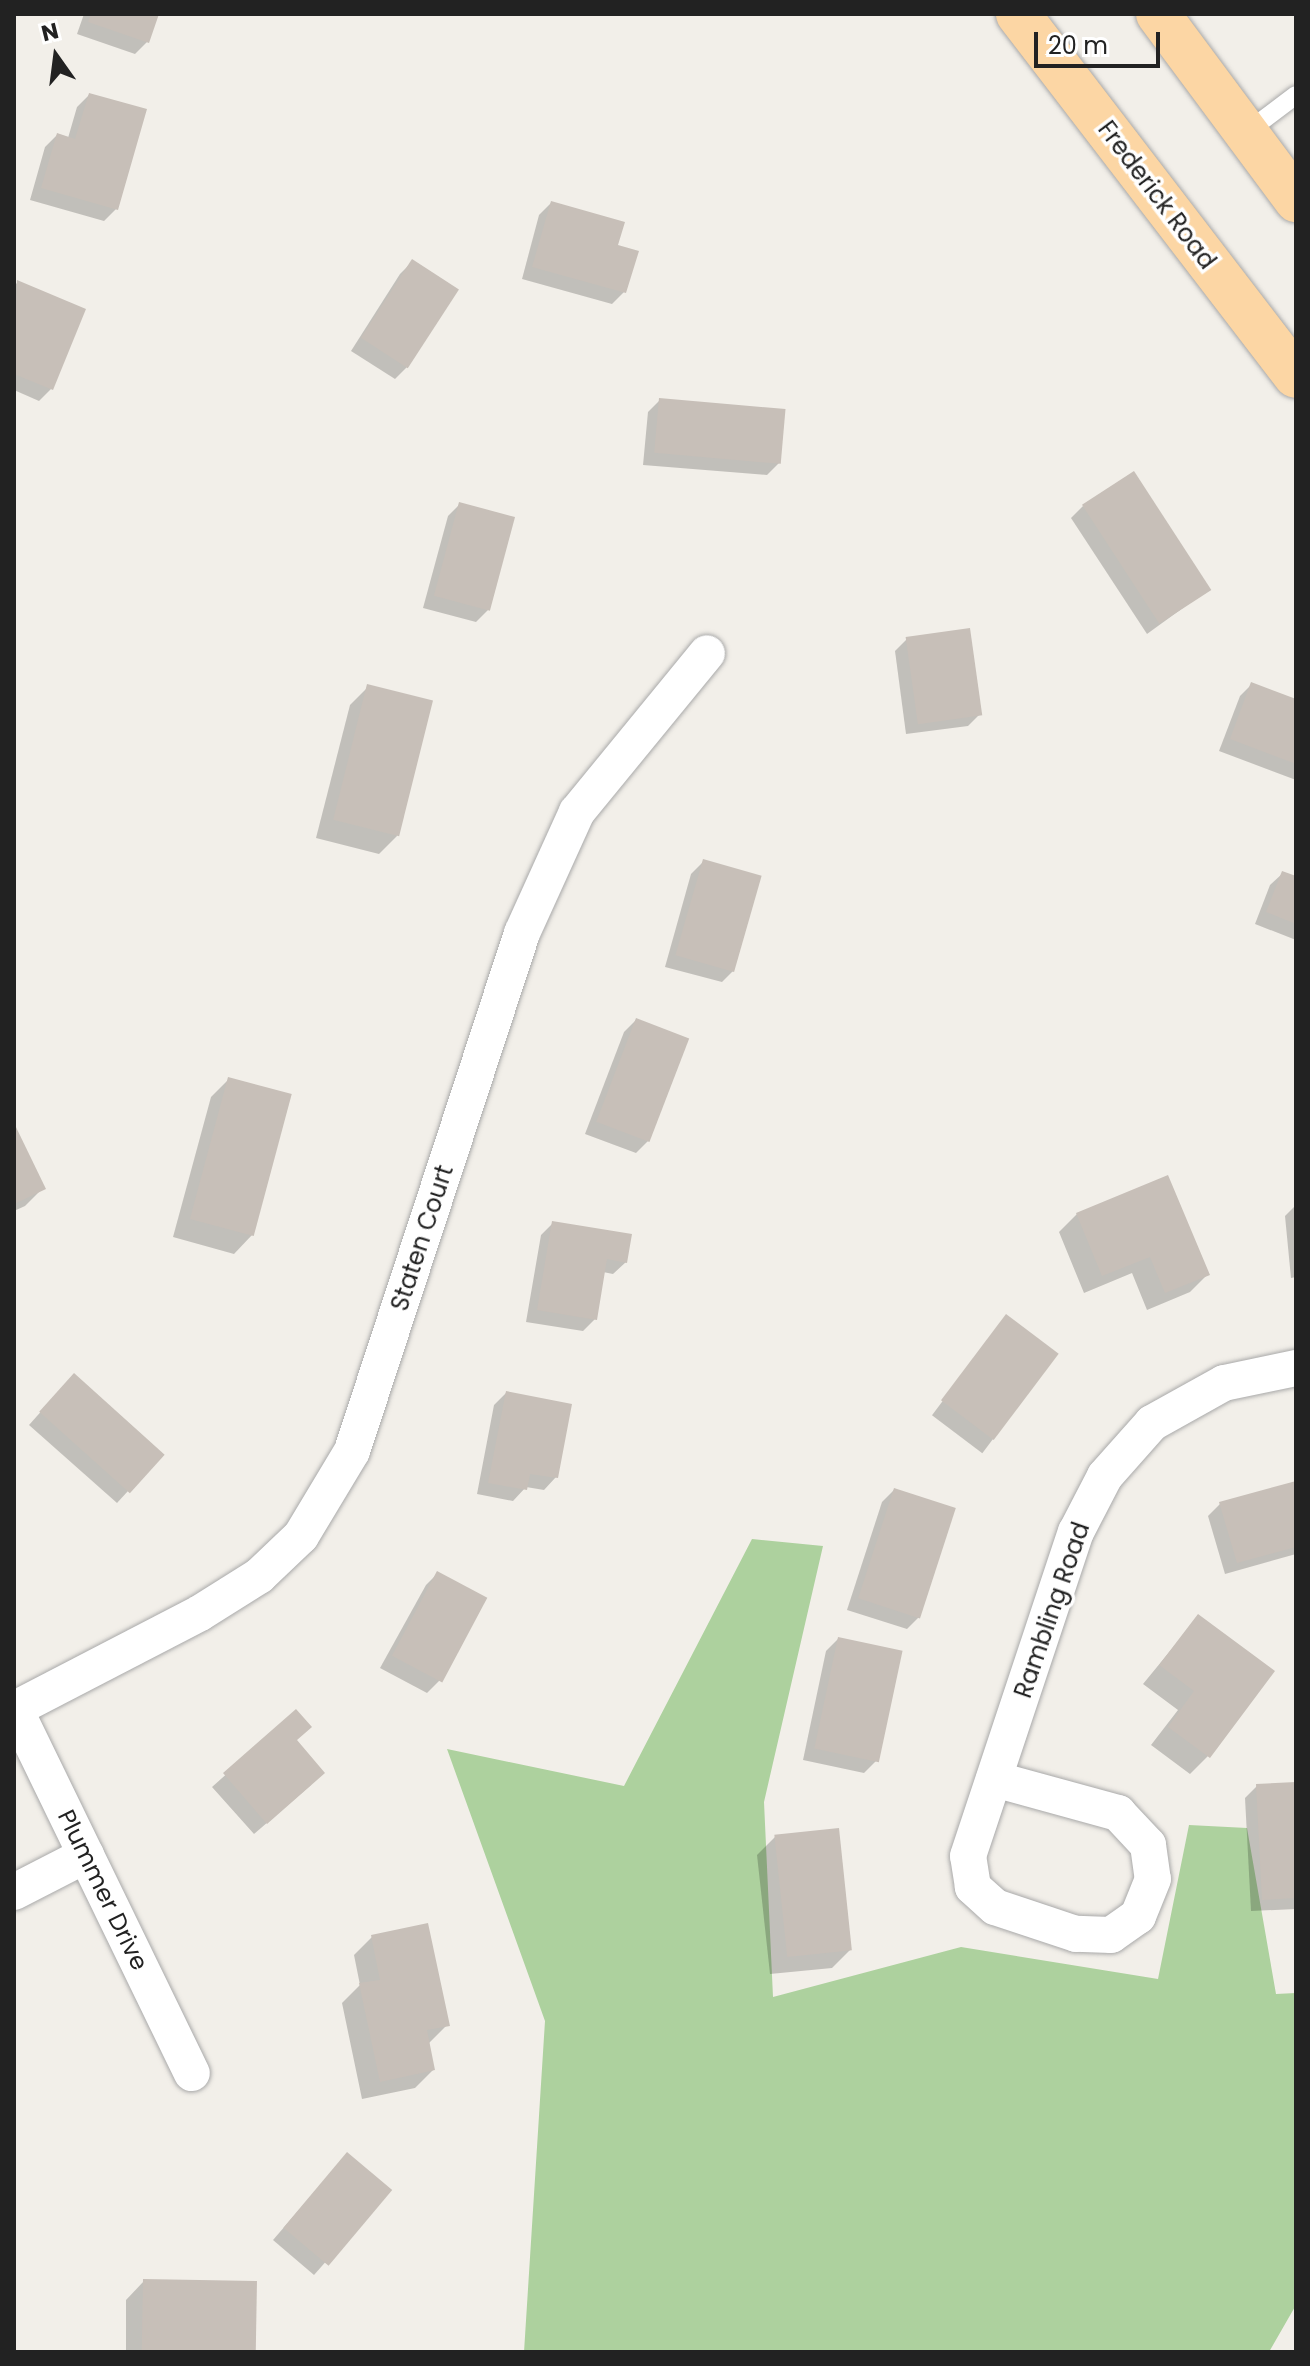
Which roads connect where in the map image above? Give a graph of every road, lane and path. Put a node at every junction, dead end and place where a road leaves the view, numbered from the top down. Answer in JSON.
{"nodes":[{"id":1,"x":1018,"y":14,"type":"edge"},
{"id":2,"x":1158,"y":14,"type":"edge"},
{"id":3,"x":1296,"y":95,"type":"edge"},
{"id":4,"x":1247,"y":132,"type":"junction"},
{"id":5,"x":1296,"y":200,"type":"edge"},
{"id":6,"x":1296,"y":376,"type":"edge"},
{"id":7,"x":707,"y":653,"type":"dead end"},
{"id":8,"x":1296,"y":1368,"type":"edge"},
{"id":9,"x":14,"y":1708,"type":"edge"},
{"id":10,"x":994,"y":1779,"type":"junction"},
{"id":11,"x":86,"y":1855,"type":"junction"},
{"id":12,"x":14,"y":1892,"type":"edge"},
{"id":13,"x":192,"y":2073,"type":"dead end"}],
"edges":[{"from":1,"to":6,"type":"main road","name":"Frederick Road"},
{"from":2,"to":4,"type":"main road"},
{"from":3,"to":4,"type":"lane"},
{"from":4,"to":5,"type":"main road"},
{"from":7,"to":9,"type":"street","name":"Staten Court"},
{"from":8,"to":10,"type":"street","name":"Rambling Road"},
{"from":9,"to":11,"type":"street","name":"Plummer Drive"},
{"from":10,"to":10,"type":"street","name":"Rambling Road"},
{"from":11,"to":12,"type":"street"},
{"from":11,"to":13,"type":"street","name":"Plummer Drive"}]}
